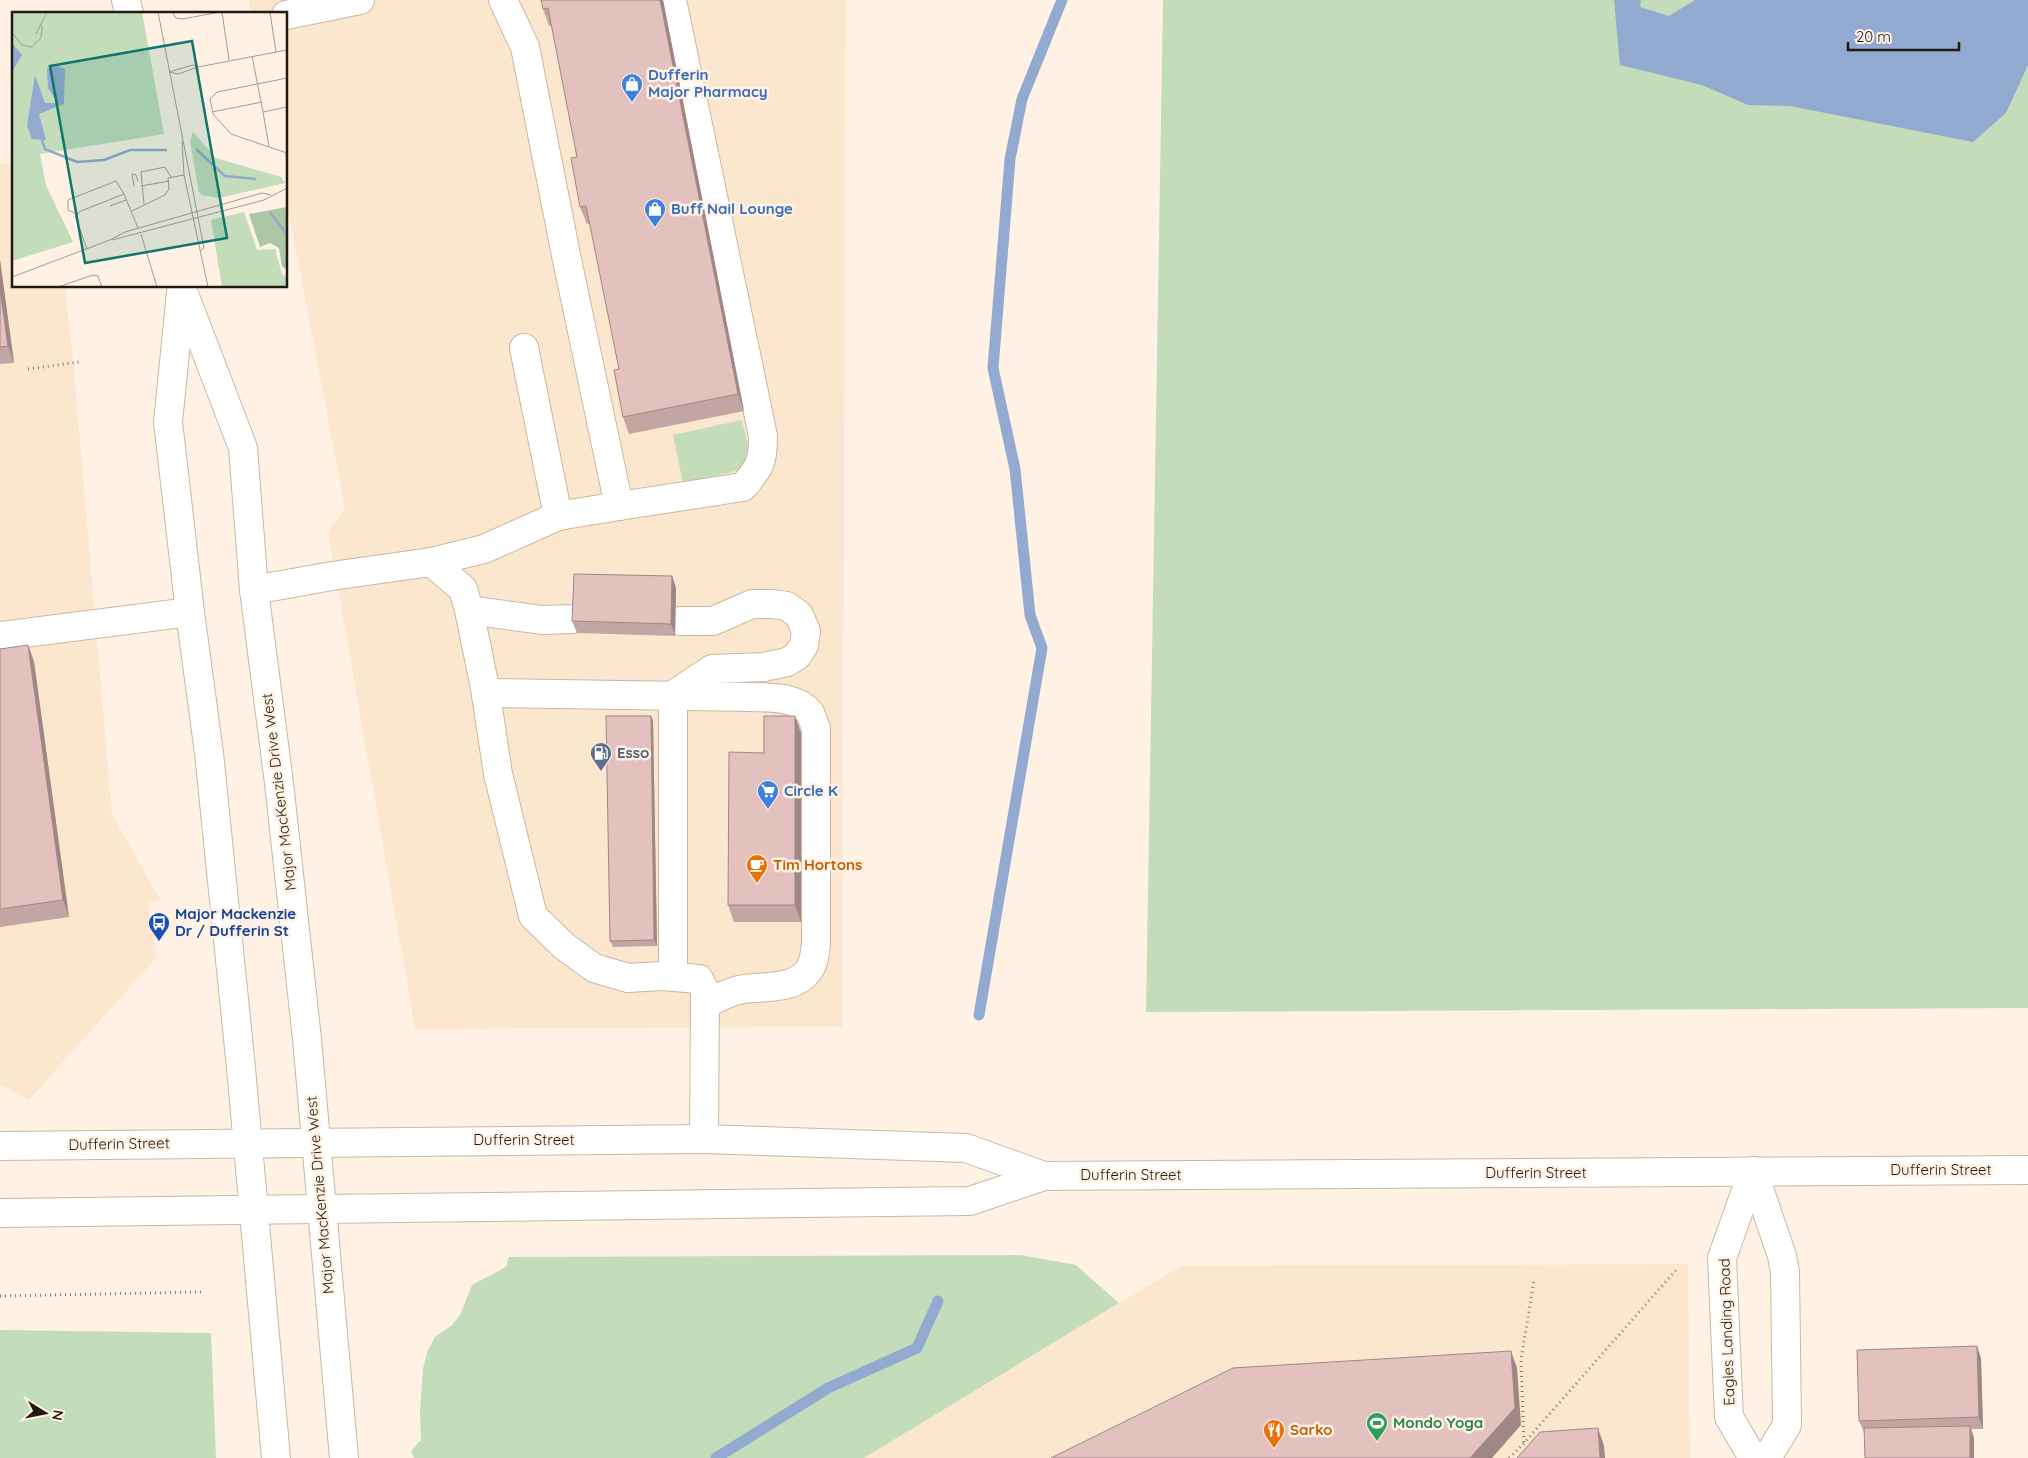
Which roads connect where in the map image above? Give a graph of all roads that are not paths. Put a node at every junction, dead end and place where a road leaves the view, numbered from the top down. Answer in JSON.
{"nodes":[{"id":1,"x":360,"y":0,"type":"edge"},
{"id":2,"x":503,"y":0,"type":"edge"},
{"id":3,"x":672,"y":0,"type":"edge"},
{"id":4,"x":288,"y":15,"type":"edge"},
{"id":5,"x":181,"y":288,"type":"edge"},
{"id":6,"x":182,"y":288,"type":"edge"},
{"id":7,"x":524,"y":348,"type":"dead end"},
{"id":8,"x":618,"y":506,"type":"junction"},
{"id":9,"x":558,"y":516,"type":"junction"},
{"id":10,"x":432,"y":562,"type":"junction"},
{"id":11,"x":254,"y":590,"type":"junction"},
{"id":12,"x":469,"y":610,"type":"junction"},
{"id":13,"x":190,"y":612,"type":"junction"},
{"id":14,"x":573,"y":619,"type":"edge"},
{"id":15,"x":681,"y":620,"type":"dead end"},
{"id":16,"x":0,"y":636,"type":"edge"},
{"id":17,"x":486,"y":693,"type":"junction"},
{"id":18,"x":672,"y":695,"type":"junction"},
{"id":19,"x":672,"y":977,"type":"junction"},
{"id":20,"x":705,"y":1005,"type":"junction"},
{"id":21,"x":704,"y":1139,"type":"junction"},
{"id":22,"x":316,"y":1142,"type":"junction"},
{"id":23,"x":248,"y":1143,"type":"junction"},
{"id":24,"x":0,"y":1146,"type":"edge"},
{"id":25,"x":2028,"y":1170,"type":"edge"},
{"id":26,"x":1753,"y":1171,"type":"junction"},
{"id":27,"x":1044,"y":1176,"type":"junction"},
{"id":28,"x":254,"y":1210,"type":"junction"},
{"id":29,"x":321,"y":1210,"type":"junction"},
{"id":30,"x":0,"y":1213,"type":"edge"},
{"id":31,"x":276,"y":1458,"type":"edge"},
{"id":32,"x":344,"y":1458,"type":"edge"},
{"id":33,"x":1754,"y":1458,"type":"edge"},
{"id":34,"x":1767,"y":1458,"type":"edge"}],
"edges":[{"from":1,"to":4,"type":"main road"},
{"from":2,"to":8,"type":"main road"},
{"from":3,"to":8,"type":"main road"},
{"from":5,"to":13,"type":"main road","name":"Major MacKenzie Drive West"},
{"from":6,"to":11,"type":"main road","name":"Major MacKenzie Drive West"},
{"from":7,"to":9,"type":"main road"},
{"from":8,"to":9,"type":"main road"},
{"from":9,"to":10,"type":"main road"},
{"from":10,"to":11,"type":"main road"},
{"from":10,"to":12,"type":"main road"},
{"from":11,"to":22,"type":"main road","name":"Major MacKenzie Drive West"},
{"from":12,"to":14,"type":"main road"},
{"from":12,"to":17,"type":"main road"},
{"from":13,"to":16,"type":"main road"},
{"from":13,"to":23,"type":"main road","name":"Major MacKenzie Drive West"},
{"from":15,"to":18,"type":"main road"},
{"from":17,"to":18,"type":"main road"},
{"from":17,"to":19,"type":"main road"},
{"from":18,"to":19,"type":"main road"},
{"from":18,"to":20,"type":"main road"},
{"from":19,"to":20,"type":"main road"},
{"from":20,"to":21,"type":"main road"},
{"from":21,"to":22,"type":"main road","name":"Dufferin Street"},
{"from":21,"to":27,"type":"main road","name":"Dufferin Street"},
{"from":22,"to":23,"type":"main road","name":"Dufferin Street"},
{"from":22,"to":29,"type":"main road","name":"Major MacKenzie Drive West"},
{"from":23,"to":24,"type":"main road","name":"Dufferin Street"},
{"from":23,"to":28,"type":"main road","name":"Major MacKenzie Drive West"},
{"from":25,"to":26,"type":"main road","name":"Dufferin Street"},
{"from":26,"to":27,"type":"main road","name":"Dufferin Street"},
{"from":26,"to":33,"type":"main road","name":"Eagles Landing Road"},
{"from":26,"to":34,"type":"main road"},
{"from":27,"to":29,"type":"main road","name":"Dufferin Street"},
{"from":28,"to":29,"type":"main road","name":"Dufferin Street"},
{"from":28,"to":30,"type":"main road","name":"Dufferin Street"},
{"from":28,"to":31,"type":"main road","name":"Major MacKenzie Drive West"},
{"from":29,"to":32,"type":"main road","name":"Major MacKenzie Drive West"}]}
